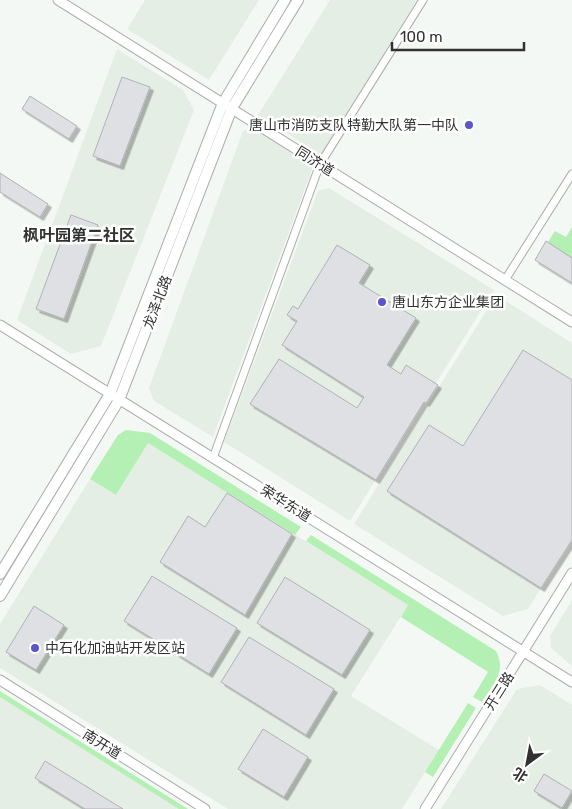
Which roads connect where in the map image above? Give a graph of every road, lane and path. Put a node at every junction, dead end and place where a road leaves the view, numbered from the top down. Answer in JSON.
{"nodes":[{"id":1,"x":58,"y":0,"type":"edge"},
{"id":2,"x":285,"y":0,"type":"edge"},
{"id":3,"x":298,"y":0,"type":"edge"},
{"id":4,"x":423,"y":0,"type":"edge"},
{"id":5,"x":228,"y":106,"type":"junction"},
{"id":6,"x":320,"y":164,"type":"junction"},
{"id":7,"x":572,"y":174,"type":"edge"},
{"id":8,"x":505,"y":280,"type":"junction"},
{"id":9,"x":572,"y":322,"type":"edge"},
{"id":10,"x":0,"y":325,"type":"edge"},
{"id":11,"x":114,"y":397,"type":"junction"},
{"id":12,"x":213,"y":458,"type":"junction"},
{"id":13,"x":572,"y":573,"type":"edge"},
{"id":14,"x":0,"y":574,"type":"edge"},
{"id":15,"x":0,"y":596,"type":"edge"},
{"id":16,"x":523,"y":652,"type":"junction"},
{"id":17,"x":0,"y":680,"type":"edge"},
{"id":18,"x":572,"y":682,"type":"edge"},
{"id":19,"x":205,"y":809,"type":"edge"},
{"id":20,"x":426,"y":809,"type":"edge"}],
"edges":[{"from":1,"to":5,"type":"street","name":"同济道"},
{"from":2,"to":5,"type":"main road","name":"龙泽北路"},
{"from":3,"to":5,"type":"main road","name":"龙泽北路"},
{"from":4,"to":6,"type":"street"},
{"from":5,"to":6,"type":"street","name":"同济道"},
{"from":5,"to":11,"type":"main road","name":"龙泽北路"},
{"from":6,"to":8,"type":"street","name":"同济道"},
{"from":6,"to":12,"type":"street"},
{"from":7,"to":8,"type":"street"},
{"from":8,"to":9,"type":"street","name":"同济道"},
{"from":10,"to":11,"type":"street","name":"荣华东道"},
{"from":11,"to":12,"type":"street","name":"荣华东道"},
{"from":11,"to":14,"type":"main road","name":"龙泽北路"},
{"from":11,"to":15,"type":"main road","name":"龙泽北路"},
{"from":12,"to":16,"type":"street","name":"荣华东道"},
{"from":13,"to":16,"type":"street","name":"开三路"},
{"from":16,"to":18,"type":"street","name":"荣华东道"},
{"from":16,"to":20,"type":"street","name":"开三路"},
{"from":17,"to":19,"type":"street","name":"南开道"}]}
